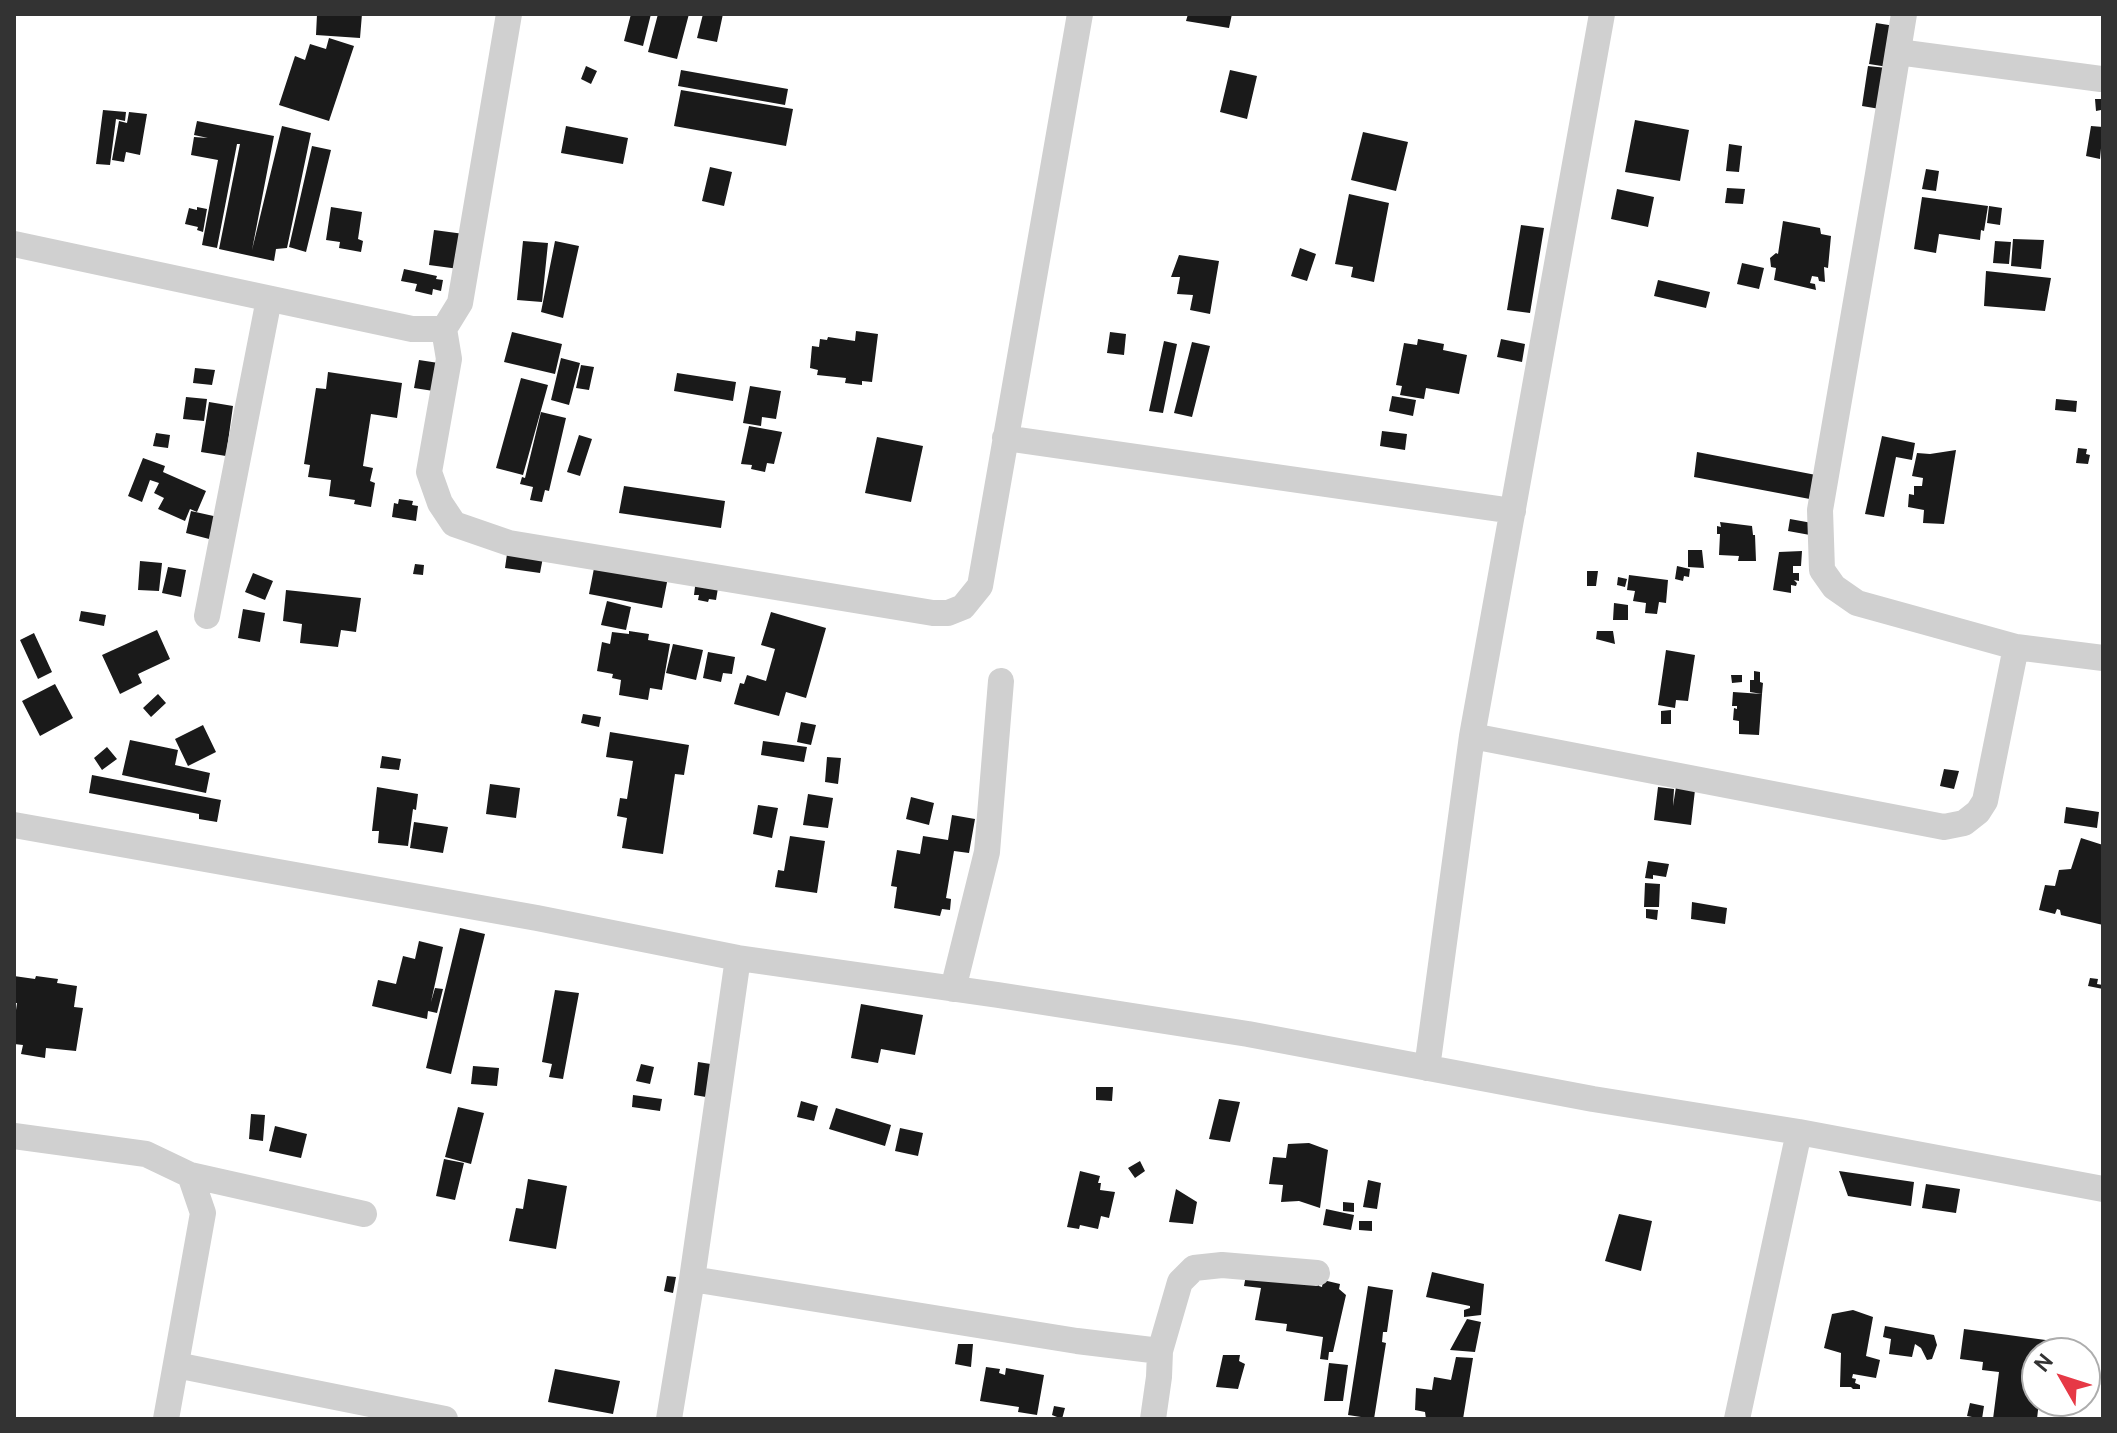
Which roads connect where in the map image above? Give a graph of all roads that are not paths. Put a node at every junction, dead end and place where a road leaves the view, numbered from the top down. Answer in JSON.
{"nodes":[{"id":1,"x":509,"y":14,"type":"edge"},
{"id":2,"x":1080,"y":14,"type":"edge"},
{"id":3,"x":1602,"y":14,"type":"edge"},
{"id":4,"x":1904,"y":14,"type":"edge"},
{"id":5,"x":1898,"y":52,"type":"junction"},
{"id":6,"x":2102,"y":75,"type":"edge"},
{"id":7,"x":14,"y":244,"type":"edge"},
{"id":8,"x":269,"y":299,"type":"junction"},
{"id":9,"x":444,"y":329,"type":"junction"},
{"id":10,"x":1005,"y":438,"type":"junction"},
{"id":11,"x":1513,"y":511,"type":"junction"},
{"id":12,"x":207,"y":616,"type":"dead end"},
{"id":13,"x":2016,"y":647,"type":"junction"},
{"id":14,"x":2103,"y":658,"type":"edge"},
{"id":15,"x":1001,"y":681,"type":"dead end"},
{"id":16,"x":1472,"y":736,"type":"junction"},
{"id":17,"x":14,"y":825,"type":"edge"},
{"id":18,"x":738,"y":958,"type":"junction"},
{"id":19,"x":953,"y":989,"type":"junction"},
{"id":20,"x":1427,"y":1068,"type":"junction"},
{"id":21,"x":1799,"y":1132,"type":"junction"},
{"id":22,"x":14,"y":1136,"type":"edge"},
{"id":23,"x":190,"y":1175,"type":"junction"},
{"id":24,"x":2103,"y":1189,"type":"edge"},
{"id":25,"x":364,"y":1214,"type":"dead end"},
{"id":26,"x":1317,"y":1273,"type":"dead end"},
{"id":27,"x":692,"y":1279,"type":"junction"},
{"id":28,"x":1160,"y":1351,"type":"junction"},
{"id":29,"x":176,"y":1365,"type":"junction"},
{"id":30,"x":166,"y":1419,"type":"edge"},
{"id":31,"x":445,"y":1419,"type":"edge"},
{"id":32,"x":669,"y":1419,"type":"edge"},
{"id":33,"x":1153,"y":1419,"type":"edge"},
{"id":34,"x":1737,"y":1419,"type":"edge"}],
"edges":[{"from":1,"to":9,"type":"street"},
{"from":2,"to":10,"type":"street"},
{"from":3,"to":11,"type":"street"},
{"from":4,"to":5,"type":"street"},
{"from":5,"to":6,"type":"street"},
{"from":5,"to":13,"type":"street"},
{"from":7,"to":8,"type":"street"},
{"from":8,"to":9,"type":"street"},
{"from":8,"to":12,"type":"street"},
{"from":9,"to":10,"type":"street"},
{"from":10,"to":11,"type":"street"},
{"from":11,"to":16,"type":"street"},
{"from":13,"to":14,"type":"street"},
{"from":13,"to":16,"type":"street"},
{"from":15,"to":19,"type":"street"},
{"from":16,"to":20,"type":"street"},
{"from":17,"to":18,"type":"street"},
{"from":18,"to":19,"type":"street"},
{"from":18,"to":27,"type":"street"},
{"from":19,"to":20,"type":"street"},
{"from":20,"to":21,"type":"street"},
{"from":21,"to":24,"type":"street"},
{"from":21,"to":34,"type":"street"},
{"from":22,"to":23,"type":"street"},
{"from":23,"to":25,"type":"street"},
{"from":23,"to":29,"type":"street"},
{"from":26,"to":28,"type":"street"},
{"from":27,"to":28,"type":"street"},
{"from":27,"to":32,"type":"street"},
{"from":28,"to":33,"type":"street"},
{"from":29,"to":30,"type":"street"},
{"from":29,"to":31,"type":"street"}]}
